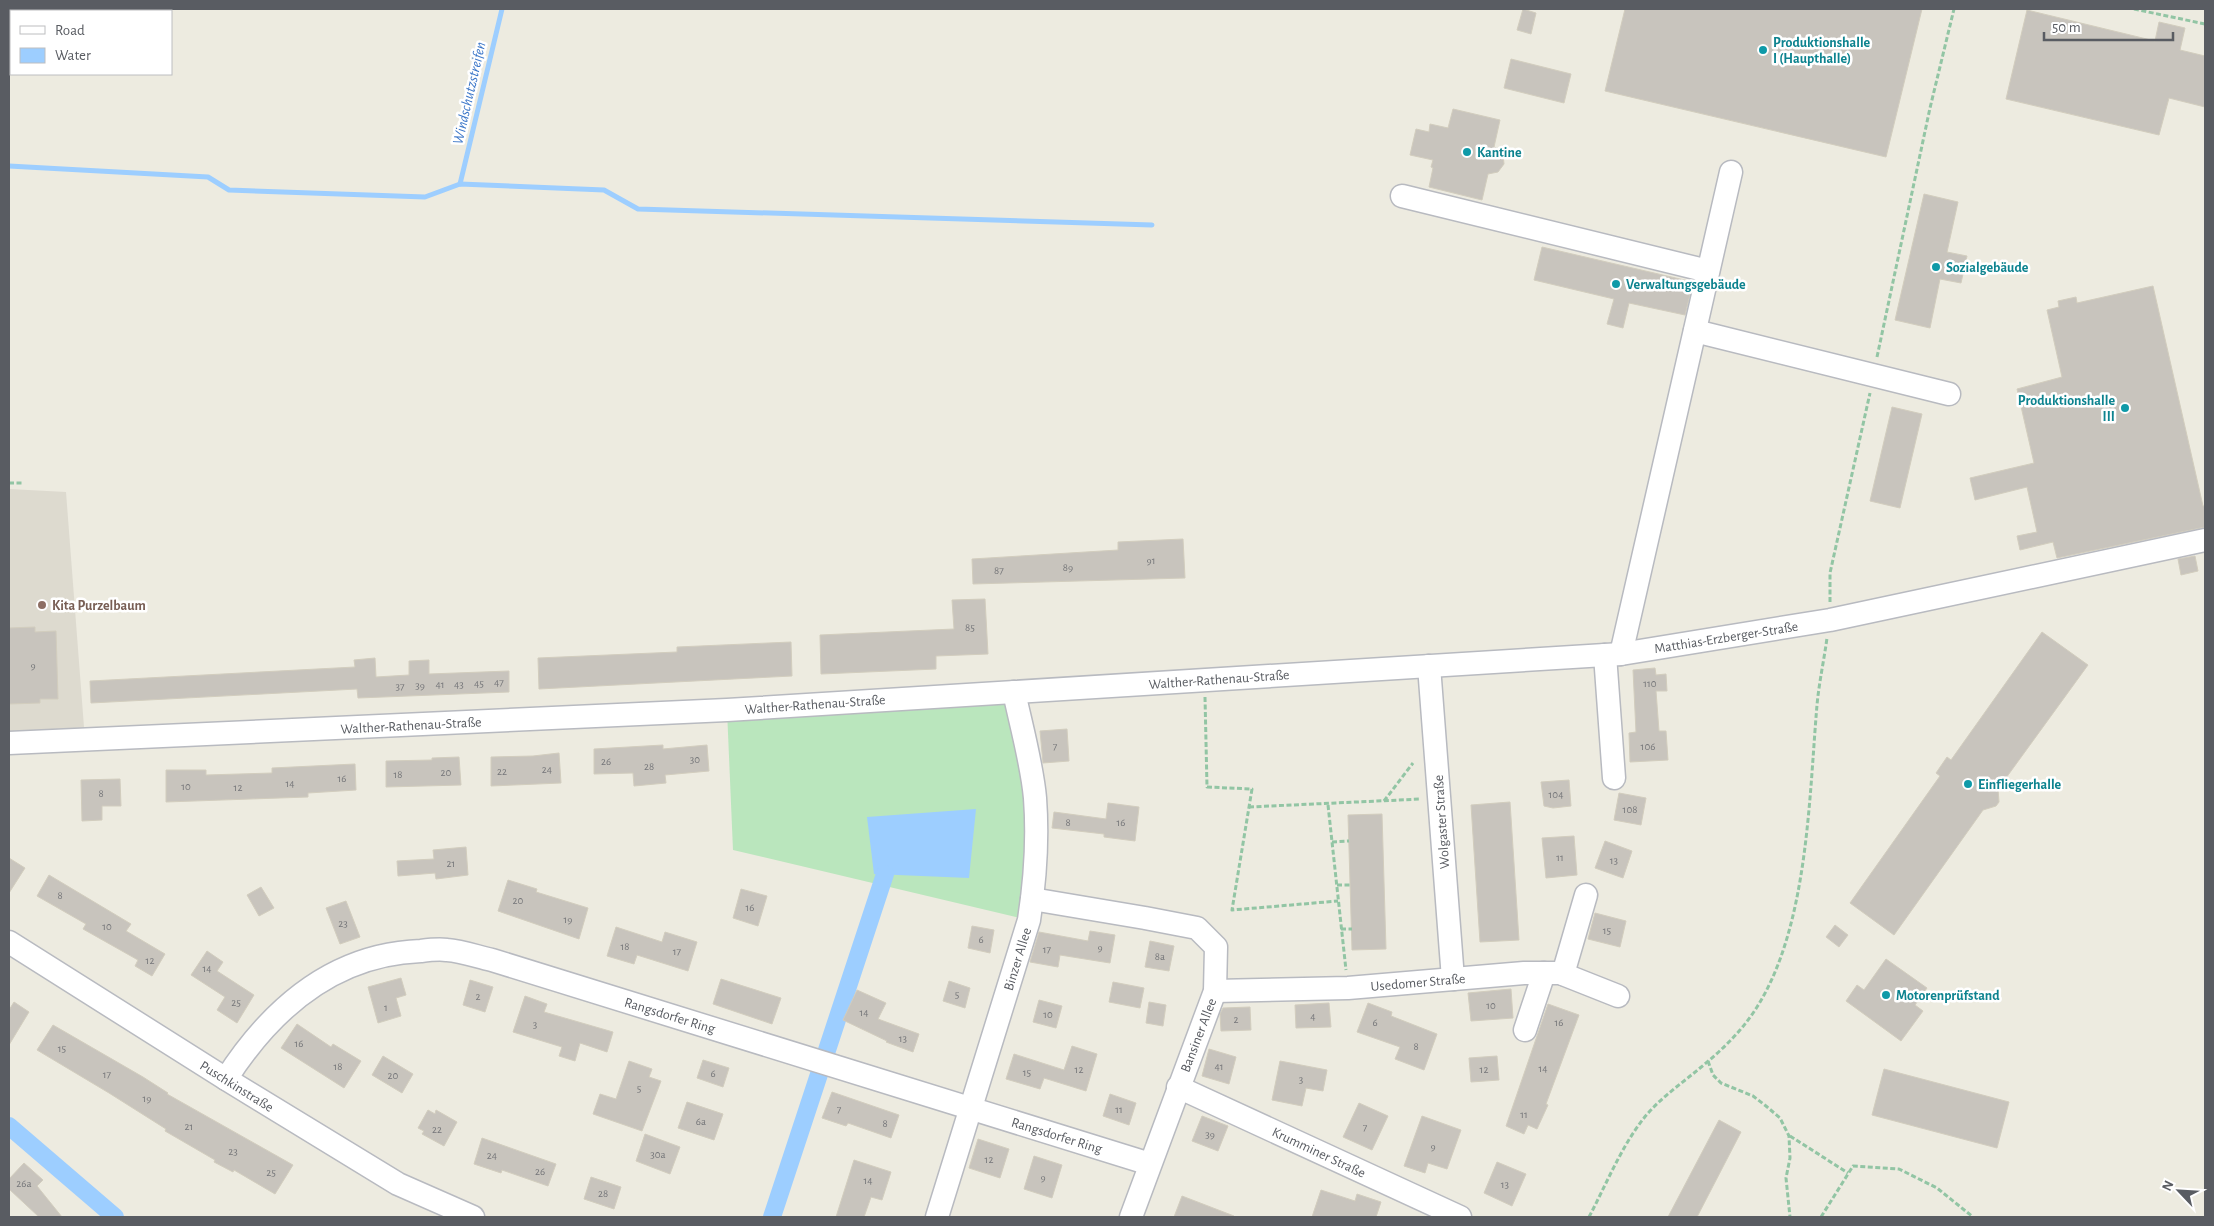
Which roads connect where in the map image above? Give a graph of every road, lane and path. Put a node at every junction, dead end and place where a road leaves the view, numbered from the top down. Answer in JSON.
{"nodes":[{"id":1,"x":2134,"y":9,"type":"edge"},
{"id":2,"x":2205,"y":24,"type":"edge"},
{"id":3,"x":1731,"y":172,"type":"dead end"},
{"id":4,"x":1402,"y":196,"type":"dead end"},
{"id":5,"x":1708,"y":271,"type":"junction"},
{"id":6,"x":1694,"y":331,"type":"junction"},
{"id":7,"x":1949,"y":394,"type":"dead end"},
{"id":8,"x":24,"y":483,"type":"dead end"},
{"id":9,"x":9,"y":484,"type":"edge"},
{"id":10,"x":2205,"y":540,"type":"edge"},
{"id":11,"x":1613,"y":655,"type":"junction"},
{"id":12,"x":1429,"y":666,"type":"junction"},
{"id":13,"x":1204,"y":679,"type":"junction"},
{"id":14,"x":1014,"y":692,"type":"junction"},
{"id":15,"x":9,"y":743,"type":"edge"},
{"id":16,"x":1413,"y":762,"type":"dead end"},
{"id":17,"x":1614,"y":778,"type":"dead end"},
{"id":18,"x":1439,"y":798,"type":"junction"},
{"id":19,"x":1384,"y":801,"type":"junction"},
{"id":20,"x":1328,"y":804,"type":"junction"},
{"id":21,"x":1249,"y":807,"type":"junction"},
{"id":22,"x":1349,"y":841,"type":"dead end"},
{"id":23,"x":1332,"y":842,"type":"junction"},
{"id":24,"x":1337,"y":885,"type":"junction"},
{"id":25,"x":1350,"y":885,"type":"dead end"},
{"id":26,"x":1586,"y":895,"type":"dead end"},
{"id":27,"x":1032,"y":900,"type":"junction"},
{"id":28,"x":1338,"y":901,"type":"junction"},
{"id":29,"x":1341,"y":929,"type":"junction"},
{"id":30,"x":1352,"y":929,"type":"dead end"},
{"id":31,"x":9,"y":942,"type":"edge"},
{"id":32,"x":1554,"y":973,"type":"junction"},
{"id":33,"x":1453,"y":979,"type":"junction"},
{"id":34,"x":1348,"y":988,"type":"junction"},
{"id":35,"x":1215,"y":991,"type":"junction"},
{"id":36,"x":1618,"y":996,"type":"dead end"},
{"id":37,"x":1525,"y":1030,"type":"dead end"},
{"id":38,"x":1708,"y":1062,"type":"dead end"},
{"id":39,"x":226,"y":1079,"type":"junction"},
{"id":40,"x":1178,"y":1087,"type":"junction"},
{"id":41,"x":970,"y":1109,"type":"junction"},
{"id":42,"x":1789,"y":1136,"type":"junction"},
{"id":43,"x":1150,"y":1164,"type":"junction"},
{"id":44,"x":1848,"y":1173,"type":"junction"},
{"id":45,"x":472,"y":1217,"type":"edge"},
{"id":46,"x":936,"y":1217,"type":"edge"},
{"id":47,"x":1131,"y":1217,"type":"edge"},
{"id":48,"x":1460,"y":1217,"type":"edge"},
{"id":49,"x":1790,"y":1217,"type":"edge"},
{"id":50,"x":1821,"y":1217,"type":"edge"},
{"id":51,"x":1973,"y":1217,"type":"edge"}],
"edges":[{"from":1,"to":2,"type":"path"},
{"from":3,"to":5,"type":"street"},
{"from":4,"to":5,"type":"street"},
{"from":5,"to":6,"type":"street"},
{"from":6,"to":7,"type":"street"},
{"from":6,"to":11,"type":"street"},
{"from":8,"to":9,"type":"path"},
{"from":10,"to":11,"type":"street","name":"Matthias-Erzberger-Straße"},
{"from":11,"to":12,"type":"street","name":"Walther-Rathenau-Straße"},
{"from":11,"to":17,"type":"street"},
{"from":12,"to":13,"type":"street","name":"Walther-Rathenau-Straße"},
{"from":12,"to":18,"type":"street","name":"Wolgaster Straße"},
{"from":13,"to":14,"type":"street","name":"Walther-Rathenau-Straße"},
{"from":13,"to":21,"type":"path"},
{"from":14,"to":15,"type":"street","name":"Walther-Rathenau-Straße"},
{"from":14,"to":27,"type":"street","name":"Binzer Allee"},
{"from":16,"to":19,"type":"path"},
{"from":18,"to":19,"type":"path"},
{"from":18,"to":33,"type":"street","name":"Wolgaster Straße"},
{"from":19,"to":20,"type":"path"},
{"from":20,"to":21,"type":"path"},
{"from":20,"to":23,"type":"path"},
{"from":21,"to":28,"type":"path"},
{"from":22,"to":23,"type":"path"},
{"from":23,"to":24,"type":"path"},
{"from":24,"to":25,"type":"path"},
{"from":24,"to":28,"type":"path"},
{"from":26,"to":32,"type":"street"},
{"from":27,"to":35,"type":"street","name":"Bansiner Allee"},
{"from":27,"to":41,"type":"street","name":"Binzer Allee"},
{"from":28,"to":29,"type":"path"},
{"from":29,"to":30,"type":"path"},
{"from":29,"to":34,"type":"path"},
{"from":31,"to":39,"type":"street","name":"Puschkinstraße"},
{"from":32,"to":33,"type":"street","name":"Usedomer Straße"},
{"from":32,"to":36,"type":"street","name":"Usedomer Straße"},
{"from":32,"to":37,"type":"street"},
{"from":33,"to":34,"type":"street","name":"Usedomer Straße"},
{"from":34,"to":35,"type":"street","name":"Usedomer Straße"},
{"from":35,"to":40,"type":"street","name":"Bansiner Allee"},
{"from":38,"to":42,"type":"path"},
{"from":39,"to":41,"type":"street","name":"Rangsdorfer Ring"},
{"from":39,"to":45,"type":"street","name":"Puschkinstraße"},
{"from":40,"to":43,"type":"street","name":"Bansiner Allee"},
{"from":40,"to":48,"type":"street","name":"Krumminer Straße"},
{"from":41,"to":43,"type":"street","name":"Rangsdorfer Ring"},
{"from":41,"to":46,"type":"street","name":"Binzer Allee"},
{"from":42,"to":44,"type":"path"},
{"from":42,"to":49,"type":"path"},
{"from":43,"to":47,"type":"street","name":"Bansiner Allee"},
{"from":44,"to":50,"type":"path"},
{"from":44,"to":51,"type":"path"}]}
